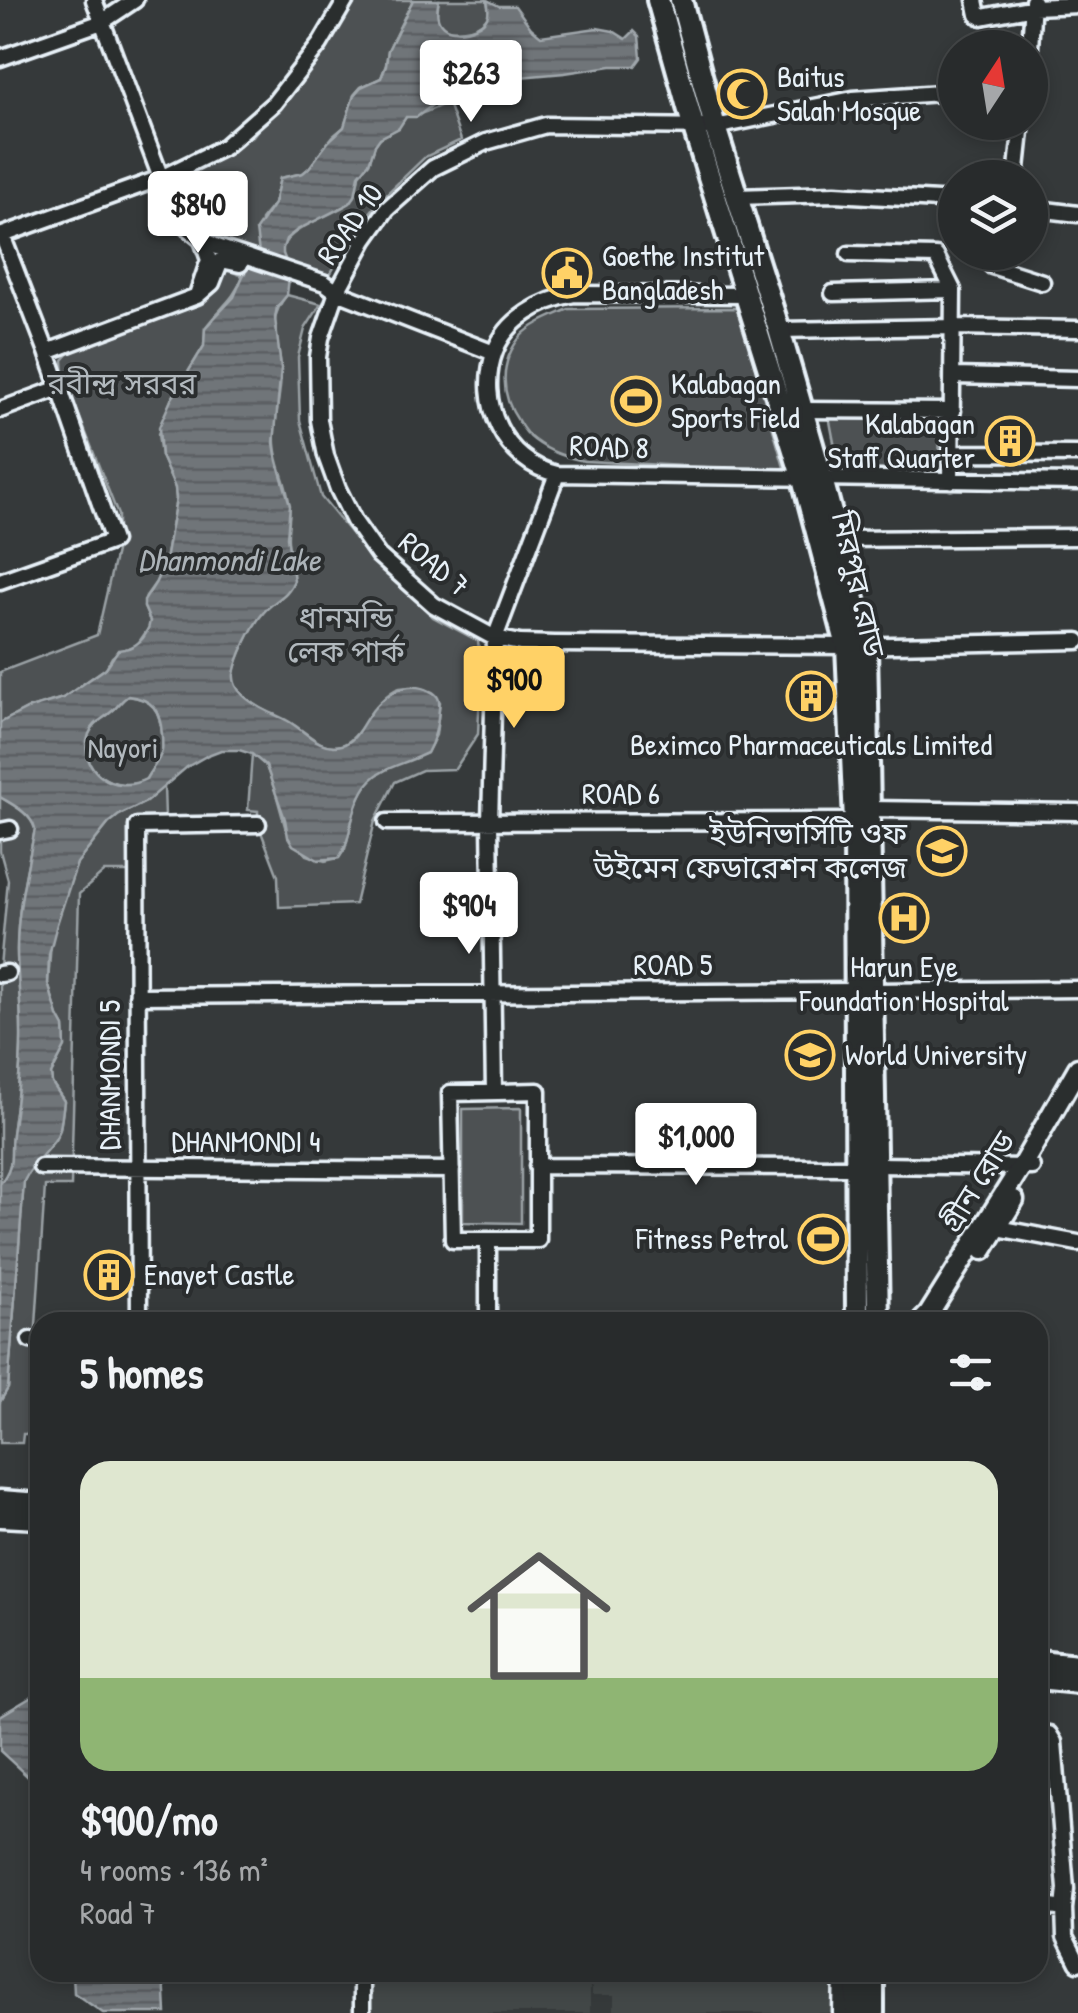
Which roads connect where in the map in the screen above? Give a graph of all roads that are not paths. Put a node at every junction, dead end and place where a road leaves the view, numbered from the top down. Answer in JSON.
{"nodes":[{"id":1,"x":94,"y":0,"type":"edge"},
{"id":2,"x":135,"y":0,"type":"edge"},
{"id":3,"x":346,"y":0,"type":"edge"},
{"id":4,"x":658,"y":0,"type":"edge"},
{"id":5,"x":681,"y":0,"type":"edge"},
{"id":6,"x":975,"y":0,"type":"edge"},
{"id":7,"x":1034,"y":4,"type":"edge"},
{"id":8,"x":1078,"y":5,"type":"edge"},
{"id":9,"x":102,"y":22,"type":"junction"},
{"id":10,"x":1032,"y":30,"type":"edge"},
{"id":11,"x":0,"y":58,"type":"edge"},
{"id":12,"x":938,"y":93,"type":"edge"},
{"id":13,"x":694,"y":125,"type":"junction"},
{"id":14,"x":716,"y":127,"type":"junction"},
{"id":15,"x":161,"y":178,"type":"junction"},
{"id":16,"x":738,"y":198,"type":"junction"},
{"id":17,"x":938,"y":200,"type":"edge"},
{"id":18,"x":1048,"y":210,"type":"edge"},
{"id":19,"x":1078,"y":214,"type":"edge"},
{"id":20,"x":1,"y":236,"type":"edge"},
{"id":21,"x":202,"y":240,"type":"junction"},
{"id":22,"x":225,"y":254,"type":"junction"},
{"id":23,"x":849,"y":254,"type":"dead end"},
{"id":24,"x":1004,"y":270,"type":"edge"},
{"id":25,"x":1042,"y":282,"type":"dead end"},
{"id":26,"x":329,"y":288,"type":"junction"},
{"id":27,"x":953,"y":290,"type":"junction"},
{"id":28,"x":833,"y":293,"type":"dead end"},
{"id":29,"x":746,"y":295,"type":"junction"},
{"id":30,"x":196,"y":296,"type":"junction"},
{"id":31,"x":953,"y":328,"type":"junction"},
{"id":32,"x":1078,"y":329,"type":"edge"},
{"id":33,"x":779,"y":330,"type":"junction"},
{"id":34,"x":47,"y":352,"type":"junction"},
{"id":35,"x":494,"y":353,"type":"junction"},
{"id":36,"x":954,"y":376,"type":"junction"},
{"id":37,"x":1078,"y":380,"type":"edge"},
{"id":38,"x":60,"y":388,"type":"junction"},
{"id":39,"x":0,"y":410,"type":"edge"},
{"id":40,"x":802,"y":410,"type":"junction"},
{"id":41,"x":953,"y":410,"type":"junction"},
{"id":42,"x":952,"y":453,"type":"junction"},
{"id":43,"x":1078,"y":454,"type":"edge"},
{"id":44,"x":557,"y":474,"type":"junction"},
{"id":45,"x":812,"y":479,"type":"junction"},
{"id":46,"x":951,"y":481,"type":"junction"},
{"id":47,"x":1078,"y":482,"type":"edge"},
{"id":48,"x":1078,"y":537,"type":"edge"},
{"id":49,"x":838,"y":539,"type":"junction"},
{"id":50,"x":0,"y":582,"type":"edge"},
{"id":51,"x":494,"y":638,"type":"junction"},
{"id":52,"x":1078,"y":641,"type":"edge"},
{"id":53,"x":857,"y":645,"type":"junction"},
{"id":54,"x":1078,"y":812,"type":"edge"},
{"id":55,"x":862,"y":815,"type":"junction"},
{"id":56,"x":387,"y":822,"type":"dead end"},
{"id":57,"x":490,"y":822,"type":"junction"},
{"id":58,"x":258,"y":824,"type":"dead end"},
{"id":59,"x":1078,"y":988,"type":"edge"},
{"id":60,"x":864,"y":991,"type":"junction"},
{"id":61,"x":491,"y":994,"type":"junction"},
{"id":62,"x":138,"y":996,"type":"junction"},
{"id":63,"x":1078,"y":1068,"type":"edge"},
{"id":64,"x":494,"y":1092,"type":"junction"},
{"id":65,"x":1078,"y":1092,"type":"edge"},
{"id":66,"x":538,"y":1166,"type":"junction"},
{"id":67,"x":865,"y":1166,"type":"junction"},
{"id":68,"x":41,"y":1167,"type":"dead end"},
{"id":69,"x":1026,"y":1167,"type":"junction"},
{"id":70,"x":138,"y":1169,"type":"junction"},
{"id":71,"x":452,"y":1170,"type":"junction"},
{"id":72,"x":1000,"y":1224,"type":"junction"},
{"id":73,"x":1078,"y":1234,"type":"edge"},
{"id":74,"x":488,"y":1240,"type":"junction"},
{"id":75,"x":1078,"y":1242,"type":"edge"},
{"id":76,"x":139,"y":1312,"type":"edge"},
{"id":77,"x":488,"y":1312,"type":"edge"},
{"id":78,"x":858,"y":1312,"type":"edge"},
{"id":79,"x":877,"y":1312,"type":"edge"},
{"id":80,"x":930,"y":1312,"type":"edge"},
{"id":81,"x":942,"y":1312,"type":"edge"},
{"id":82,"x":0,"y":1500,"type":"edge"},
{"id":83,"x":30,"y":1502,"type":"edge"},
{"id":84,"x":0,"y":1517,"type":"edge"},
{"id":85,"x":30,"y":1519,"type":"edge"},
{"id":86,"x":1048,"y":1662,"type":"edge"},
{"id":87,"x":1078,"y":1665,"type":"edge"},
{"id":88,"x":1048,"y":1679,"type":"edge"},
{"id":89,"x":1078,"y":1682,"type":"edge"},
{"id":90,"x":1048,"y":1734,"type":"edge"},
{"id":91,"x":1048,"y":1907,"type":"edge"},
{"id":92,"x":1064,"y":1910,"type":"junction"},
{"id":93,"x":1078,"y":1963,"type":"edge"},
{"id":94,"x":362,"y":1982,"type":"edge"},
{"id":95,"x":842,"y":1982,"type":"edge"},
{"id":96,"x":857,"y":1982,"type":"edge"},
{"id":97,"x":873,"y":1982,"type":"edge"},
{"id":98,"x":362,"y":2013,"type":"edge"},
{"id":99,"x":842,"y":2013,"type":"edge"},
{"id":100,"x":856,"y":2013,"type":"edge"},
{"id":101,"x":873,"y":2013,"type":"edge"}],
"edges":[{"from":1,"to":9,"type":"street"},
{"from":2,"to":9,"type":"street"},
{"from":3,"to":15,"type":"street"},
{"from":4,"to":13,"type":"highway","name":"মিরপুর রোড"},
{"from":5,"to":14,"type":"highway","name":"মিরপুর রোড"},
{"from":6,"to":7,"type":"street"},
{"from":7,"to":8,"type":"street"},
{"from":7,"to":10,"type":"street"},
{"from":9,"to":11,"type":"street"},
{"from":9,"to":15,"type":"street"},
{"from":12,"to":14,"type":"street","name":"ROAD 10"},
{"from":13,"to":14,"type":"street","name":"ROAD 10"},
{"from":13,"to":26,"type":"street","name":"ROAD 10"},
{"from":13,"to":29,"type":"highway","name":"মিরপুর রোড"},
{"from":14,"to":16,"type":"highway","name":"মিরপুর রোড"},
{"from":15,"to":20,"type":"street"},
{"from":15,"to":21,"type":"street"},
{"from":16,"to":17,"type":"street"},
{"from":16,"to":33,"type":"highway","name":"মিরপুর রোড"},
{"from":18,"to":19,"type":"street"},
{"from":20,"to":34,"type":"street"},
{"from":21,"to":22,"type":"street"},
{"from":21,"to":30,"type":"street"},
{"from":22,"to":26,"type":"street"},
{"from":22,"to":30,"type":"street"},
{"from":23,"to":27,"type":"street"},
{"from":24,"to":25,"type":"street"},
{"from":26,"to":35,"type":"street"},
{"from":26,"to":51,"type":"street","name":"ROAD 7"},
{"from":27,"to":28,"type":"street"},
{"from":27,"to":31,"type":"street"},
{"from":29,"to":35,"type":"street"},
{"from":29,"to":45,"type":"highway","name":"মিরপুর রোড"},
{"from":30,"to":34,"type":"street"},
{"from":31,"to":32,"type":"street"},
{"from":31,"to":33,"type":"street"},
{"from":31,"to":36,"type":"street"},
{"from":33,"to":40,"type":"highway","name":"মিরপুর রোড"},
{"from":34,"to":38,"type":"street"},
{"from":35,"to":44,"type":"street","name":"ROAD 8"},
{"from":36,"to":37,"type":"street"},
{"from":36,"to":41,"type":"street"},
{"from":38,"to":39,"type":"street"},
{"from":38,"to":50,"type":"street"},
{"from":40,"to":41,"type":"street"},
{"from":40,"to":45,"type":"highway","name":"মিরপুর রোড"},
{"from":41,"to":42,"type":"street"},
{"from":42,"to":43,"type":"street"},
{"from":42,"to":46,"type":"street"},
{"from":44,"to":45,"type":"street","name":"ROAD 8"},
{"from":44,"to":51,"type":"street"},
{"from":45,"to":46,"type":"street","name":"ROAD 8"},
{"from":45,"to":49,"type":"highway","name":"মিরপুর রোড"},
{"from":45,"to":53,"type":"highway","name":"মিরপুর রোড"},
{"from":46,"to":47,"type":"street","name":"ROAD 8"},
{"from":48,"to":49,"type":"street"},
{"from":49,"to":53,"type":"highway","name":"মিরপুর রোড"},
{"from":51,"to":53,"type":"street","name":"ROAD 7"},
{"from":51,"to":57,"type":"street"},
{"from":52,"to":53,"type":"street","name":"ROAD 7"},
{"from":53,"to":55,"type":"highway","name":"মিরপুর রোড"},
{"from":54,"to":55,"type":"street","name":"ROAD 6"},
{"from":55,"to":57,"type":"street","name":"ROAD 6"},
{"from":55,"to":60,"type":"highway","name":"মিরপুর রোড"},
{"from":56,"to":57,"type":"street","name":"ROAD 6"},
{"from":57,"to":61,"type":"street"},
{"from":58,"to":62,"type":"street","name":"DHANMONDI 5"},
{"from":59,"to":60,"type":"street","name":"ROAD 5"},
{"from":60,"to":61,"type":"street","name":"ROAD 5"},
{"from":60,"to":67,"type":"highway","name":"মিরপুর রোড"},
{"from":61,"to":62,"type":"street","name":"ROAD 5"},
{"from":61,"to":64,"type":"street"},
{"from":62,"to":70,"type":"street","name":"DHANMONDI 5"},
{"from":63,"to":69,"type":"main road","name":"গ্রীন রোড"},
{"from":64,"to":66,"type":"street"},
{"from":64,"to":71,"type":"street"},
{"from":65,"to":69,"type":"main road","name":"গ্রীন রোড"},
{"from":66,"to":67,"type":"street"},
{"from":66,"to":74,"type":"street"},
{"from":67,"to":69,"type":"street"},
{"from":67,"to":78,"type":"highway","name":"মিরপুর রোড"},
{"from":67,"to":79,"type":"highway","name":"মিরপুর রোড"},
{"from":68,"to":70,"type":"street","name":"DHANMONDI 4"},
{"from":69,"to":72,"type":"main road","name":"গ্রীন রোড"},
{"from":69,"to":80,"type":"main road","name":"গ্রীন রোড"},
{"from":70,"to":71,"type":"street","name":"DHANMONDI 4"},
{"from":70,"to":76,"type":"street","name":"DHANMONDI 5"},
{"from":71,"to":74,"type":"street"},
{"from":72,"to":73,"type":"street"},
{"from":72,"to":75,"type":"street"},
{"from":72,"to":81,"type":"main road","name":"গ্রীন রোড"},
{"from":74,"to":77,"type":"street"},
{"from":82,"to":83,"type":"main road"},
{"from":84,"to":85,"type":"main road"},
{"from":86,"to":87,"type":"highway"},
{"from":88,"to":89,"type":"highway"},
{"from":90,"to":92,"type":"street"},
{"from":91,"to":92,"type":"street"},
{"from":92,"to":93,"type":"street"},
{"from":94,"to":98,"type":"street"},
{"from":95,"to":99,"type":"street"},
{"from":96,"to":100,"type":"highway"},
{"from":97,"to":101,"type":"highway"}]}
